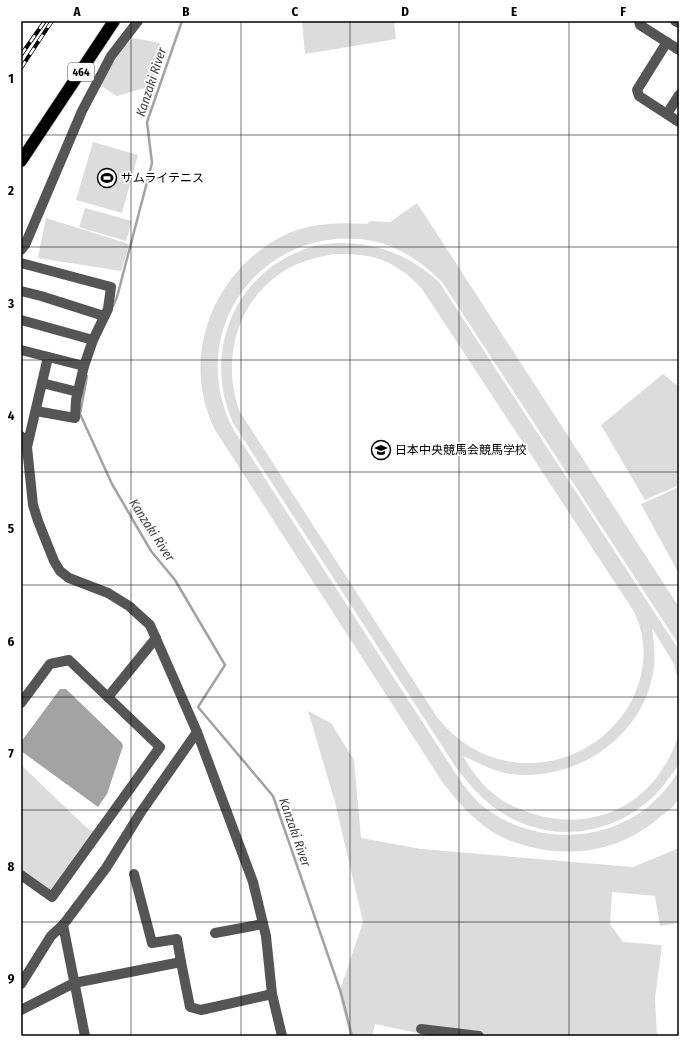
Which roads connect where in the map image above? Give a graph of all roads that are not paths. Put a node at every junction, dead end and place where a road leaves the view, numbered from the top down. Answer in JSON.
{"nodes":[{"id":1,"x":114,"y":21,"type":"edge"},
{"id":2,"x":138,"y":21,"type":"edge"},
{"id":3,"x":639,"y":21,"type":"edge"},
{"id":4,"x":676,"y":21,"type":"edge"},
{"id":5,"x":679,"y":23,"type":"edge"},
{"id":6,"x":667,"y":42,"type":"junction"},
{"id":7,"x":679,"y":50,"type":"edge"},
{"id":8,"x":679,"y":95,"type":"edge"},
{"id":9,"x":667,"y":114,"type":"junction"},
{"id":10,"x":679,"y":122,"type":"edge"},
{"id":11,"x":21,"y":160,"type":"edge"},
{"id":12,"x":21,"y":250,"type":"edge"},
{"id":13,"x":21,"y":263,"type":"edge"},
{"id":14,"x":21,"y":291,"type":"edge"},
{"id":15,"x":104,"y":316,"type":"junction"},
{"id":16,"x":21,"y":320,"type":"edge"},
{"id":17,"x":92,"y":340,"type":"junction"},
{"id":18,"x":21,"y":350,"type":"edge"},
{"id":19,"x":48,"y":357,"type":"junction"},
{"id":20,"x":84,"y":366,"type":"junction"},
{"id":21,"x":42,"y":383,"type":"junction"},
{"id":22,"x":78,"y":392,"type":"junction"},
{"id":23,"x":36,"y":411,"type":"junction"},
{"id":24,"x":21,"y":436,"type":"edge"},
{"id":25,"x":27,"y":447,"type":"junction"},
{"id":26,"x":156,"y":638,"type":"junction"},
{"id":27,"x":108,"y":697,"type":"junction"},
{"id":28,"x":21,"y":703,"type":"edge"},
{"id":29,"x":197,"y":732,"type":"junction"},
{"id":30,"x":134,"y":874,"type":"dead end"},
{"id":31,"x":21,"y":875,"type":"edge"},
{"id":32,"x":263,"y":924,"type":"junction"},
{"id":33,"x":63,"y":925,"type":"junction"},
{"id":34,"x":215,"y":933,"type":"dead end"},
{"id":35,"x":181,"y":962,"type":"junction"},
{"id":36,"x":74,"y":983,"type":"junction"},
{"id":37,"x":21,"y":984,"type":"edge"},
{"id":38,"x":272,"y":994,"type":"junction"},
{"id":39,"x":21,"y":1010,"type":"edge"},
{"id":40,"x":422,"y":1029,"type":"dead end"},
{"id":41,"x":85,"y":1036,"type":"edge"},
{"id":42,"x":282,"y":1036,"type":"edge"},
{"id":43,"x":479,"y":1036,"type":"edge"}],
"edges":[{"from":1,"to":11,"type":"highway","number":"464"},
{"from":2,"to":12,"type":"street"},
{"from":3,"to":6,"type":"street"},
{"from":4,"to":5,"type":"street"},
{"from":6,"to":7,"type":"street"},
{"from":6,"to":9,"type":"street"},
{"from":8,"to":9,"type":"street"},
{"from":9,"to":10,"type":"street"},
{"from":13,"to":15,"type":"street"},
{"from":14,"to":15,"type":"street"},
{"from":15,"to":17,"type":"street"},
{"from":16,"to":17,"type":"street"},
{"from":17,"to":20,"type":"street"},
{"from":18,"to":19,"type":"street"},
{"from":19,"to":20,"type":"street"},
{"from":19,"to":21,"type":"street"},
{"from":20,"to":22,"type":"street"},
{"from":21,"to":22,"type":"street"},
{"from":21,"to":23,"type":"street"},
{"from":22,"to":23,"type":"street"},
{"from":23,"to":25,"type":"street"},
{"from":24,"to":25,"type":"street"},
{"from":25,"to":26,"type":"street"},
{"from":26,"to":27,"type":"street"},
{"from":26,"to":29,"type":"street"},
{"from":27,"to":28,"type":"street"},
{"from":27,"to":31,"type":"street"},
{"from":29,"to":32,"type":"street"},
{"from":29,"to":33,"type":"street"},
{"from":30,"to":35,"type":"street"},
{"from":32,"to":34,"type":"street"},
{"from":32,"to":38,"type":"street"},
{"from":33,"to":36,"type":"street"},
{"from":33,"to":37,"type":"street"},
{"from":35,"to":36,"type":"street"},
{"from":35,"to":38,"type":"street"},
{"from":36,"to":39,"type":"street"},
{"from":36,"to":41,"type":"street"},
{"from":38,"to":42,"type":"street"},
{"from":40,"to":43,"type":"street"}]}
